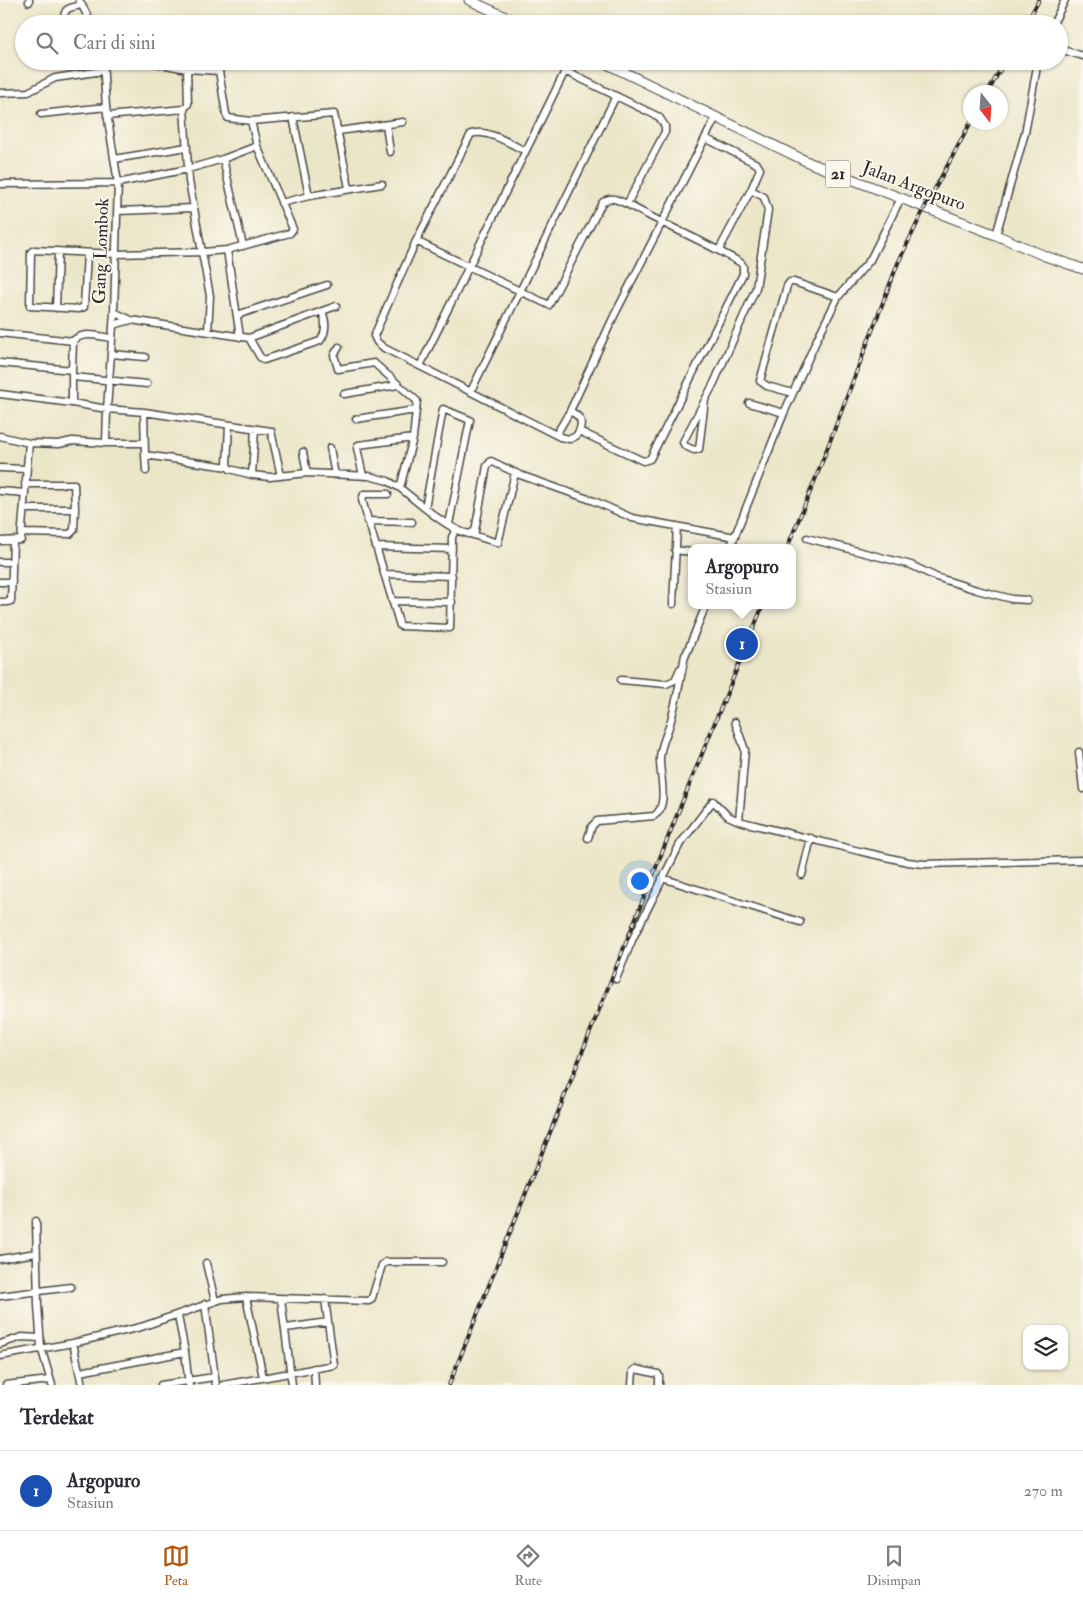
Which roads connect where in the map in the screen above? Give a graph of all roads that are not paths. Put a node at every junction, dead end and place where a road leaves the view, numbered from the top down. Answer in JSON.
{"nodes":[{"id":1,"x":469,"y":0,"type":"edge"},
{"id":2,"x":1065,"y":0,"type":"edge"},
{"id":3,"x":80,"y":3,"type":"edge"},
{"id":4,"x":64,"y":15,"type":"edge"},
{"id":5,"x":87,"y":15,"type":"edge"},
{"id":6,"x":502,"y":15,"type":"edge"},
{"id":7,"x":1058,"y":15,"type":"edge"},
{"id":8,"x":1068,"y":52,"type":"edge"},
{"id":9,"x":1083,"y":56,"type":"edge"},
{"id":10,"x":187,"y":70,"type":"edge"},
{"id":11,"x":203,"y":70,"type":"edge"},
{"id":12,"x":619,"y":70,"type":"edge"},
{"id":13,"x":1036,"y":70,"type":"edge"},
{"id":14,"x":103,"y":71,"type":"joint"},
{"id":15,"x":219,"y":71,"type":"joint"},
{"id":16,"x":564,"y":71,"type":"joint"},
{"id":17,"x":0,"y":94,"type":"edge"},
{"id":18,"x":616,"y":96,"type":"junction"},
{"id":19,"x":106,"y":107,"type":"junction"},
{"id":20,"x":184,"y":109,"type":"junction"},
{"id":21,"x":41,"y":114,"type":"dead end"},
{"id":22,"x":107,"y":116,"type":"junction"},
{"id":23,"x":293,"y":117,"type":"junction"},
{"id":24,"x":716,"y":117,"type":"junction"},
{"id":25,"x":251,"y":121,"type":"junction"},
{"id":26,"x":402,"y":122,"type":"dead end"},
{"id":27,"x":386,"y":125,"type":"junction"},
{"id":28,"x":339,"y":131,"type":"junction"},
{"id":29,"x":705,"y":138,"type":"junction"},
{"id":30,"x":257,"y":146,"type":"junction"},
{"id":31,"x":187,"y":148,"type":"junction"},
{"id":32,"x":525,"y":151,"type":"junction"},
{"id":33,"x":390,"y":152,"type":"dead end"},
{"id":34,"x":223,"y":158,"type":"junction"},
{"id":35,"x":114,"y":159,"type":"junction"},
{"id":36,"x":188,"y":169,"type":"junction"},
{"id":37,"x":118,"y":183,"type":"junction"},
{"id":38,"x":0,"y":184,"type":"edge"},
{"id":39,"x":382,"y":184,"type":"dead end"},
{"id":40,"x":349,"y":188,"type":"junction"},
{"id":41,"x":750,"y":190,"type":"junction"},
{"id":42,"x":309,"y":196,"type":"junction"},
{"id":43,"x":901,"y":198,"type":"junction"},
{"id":44,"x":281,"y":203,"type":"junction"},
{"id":45,"x":627,"y":204,"type":"junction"},
{"id":46,"x":194,"y":208,"type":"junction"},
{"id":47,"x":118,"y":211,"type":"junction"},
{"id":48,"x":662,"y":224,"type":"junction"},
{"id":49,"x":996,"y":235,"type":"junction"},
{"id":50,"x":416,"y":241,"type":"junction"},
{"id":51,"x":242,"y":246,"type":"junction"},
{"id":52,"x":227,"y":250,"type":"junction"},
{"id":53,"x":719,"y":250,"type":"junction"},
{"id":54,"x":58,"y":251,"type":"junction"},
{"id":55,"x":203,"y":252,"type":"junction"},
{"id":56,"x":87,"y":253,"type":"junction"},
{"id":57,"x":116,"y":254,"type":"junction"},
{"id":58,"x":469,"y":267,"type":"junction"},
{"id":59,"x":1083,"y":269,"type":"edge"},
{"id":60,"x":327,"y":285,"type":"dead end"},
{"id":61,"x":519,"y":292,"type":"junction"},
{"id":62,"x":838,"y":297,"type":"junction"},
{"id":63,"x":336,"y":306,"type":"dead end"},
{"id":64,"x":56,"y":308,"type":"junction"},
{"id":65,"x":322,"y":311,"type":"junction"},
{"id":66,"x":114,"y":312,"type":"junction"},
{"id":67,"x":237,"y":315,"type":"junction"},
{"id":68,"x":131,"y":320,"type":"junction"},
{"id":69,"x":113,"y":324,"type":"junction"},
{"id":70,"x":208,"y":331,"type":"junction"},
{"id":71,"x":0,"y":333,"type":"edge"},
{"id":72,"x":240,"y":337,"type":"junction"},
{"id":73,"x":111,"y":338,"type":"junction"},
{"id":74,"x":249,"y":338,"type":"junction"},
{"id":75,"x":73,"y":341,"type":"junction"},
{"id":76,"x":339,"y":347,"type":"dead end"},
{"id":77,"x":111,"y":354,"type":"junction"},
{"id":78,"x":145,"y":357,"type":"dead end"},
{"id":79,"x":0,"y":363,"type":"edge"},
{"id":80,"x":420,"y":366,"type":"junction"},
{"id":81,"x":73,"y":373,"type":"junction"},
{"id":82,"x":109,"y":380,"type":"junction"},
{"id":83,"x":147,"y":384,"type":"dead end"},
{"id":84,"x":398,"y":385,"type":"junction"},
{"id":85,"x":471,"y":391,"type":"junction"},
{"id":86,"x":0,"y":394,"type":"edge"},
{"id":87,"x":344,"y":394,"type":"dead end"},
{"id":88,"x":793,"y":394,"type":"junction"},
{"id":89,"x":705,"y":400,"type":"junction"},
{"id":90,"x":72,"y":403,"type":"junction"},
{"id":91,"x":749,"y":403,"type":"dead end"},
{"id":92,"x":107,"y":409,"type":"junction"},
{"id":93,"x":416,"y":410,"type":"junction"},
{"id":94,"x":570,"y":411,"type":"junction"},
{"id":95,"x":144,"y":412,"type":"junction"},
{"id":96,"x":784,"y":413,"type":"junction"},
{"id":97,"x":356,"y":419,"type":"dead end"},
{"id":98,"x":229,"y":425,"type":"junction"},
{"id":99,"x":255,"y":429,"type":"junction"},
{"id":100,"x":579,"y":431,"type":"junction"},
{"id":101,"x":556,"y":435,"type":"junction"},
{"id":102,"x":0,"y":436,"type":"edge"},
{"id":103,"x":413,"y":438,"type":"junction"},
{"id":104,"x":29,"y":442,"type":"junction"},
{"id":105,"x":106,"y":443,"type":"junction"},
{"id":106,"x":144,"y":443,"type":"junction"},
{"id":107,"x":330,"y":448,"type":"dead end"},
{"id":108,"x":303,"y":452,"type":"dead end"},
{"id":109,"x":145,"y":456,"type":"junction"},
{"id":110,"x":27,"y":465,"type":"junction"},
{"id":111,"x":228,"y":467,"type":"junction"},
{"id":112,"x":0,"y":468,"type":"edge"},
{"id":113,"x":146,"y":471,"type":"dead end"},
{"id":114,"x":307,"y":473,"type":"junction"},
{"id":115,"x":515,"y":473,"type":"junction"},
{"id":116,"x":252,"y":475,"type":"junction"},
{"id":117,"x":335,"y":475,"type":"junction"},
{"id":118,"x":281,"y":476,"type":"junction"},
{"id":119,"x":363,"y":476,"type":"junction"},
{"id":120,"x":25,"y":484,"type":"junction"},
{"id":121,"x":400,"y":488,"type":"junction"},
{"id":122,"x":0,"y":492,"type":"edge"},
{"id":123,"x":25,"y":493,"type":"junction"},
{"id":124,"x":388,"y":494,"type":"dead end"},
{"id":125,"x":425,"y":508,"type":"junction"},
{"id":126,"x":24,"y":509,"type":"junction"},
{"id":127,"x":76,"y":509,"type":"junction"},
{"id":128,"x":367,"y":521,"type":"junction"},
{"id":129,"x":412,"y":522,"type":"dead end"},
{"id":130,"x":449,"y":524,"type":"junction"},
{"id":131,"x":677,"y":526,"type":"junction"},
{"id":132,"x":456,"y":529,"type":"junction"},
{"id":133,"x":22,"y":533,"type":"junction"},
{"id":134,"x":469,"y":534,"type":"junction"},
{"id":135,"x":735,"y":537,"type":"junction"},
{"id":136,"x":807,"y":538,"type":"dead end"},
{"id":137,"x":0,"y":541,"type":"edge"},
{"id":138,"x":13,"y":541,"type":"junction"},
{"id":139,"x":732,"y":544,"type":"edge"},
{"id":140,"x":376,"y":547,"type":"junction"},
{"id":141,"x":452,"y":549,"type":"junction"},
{"id":142,"x":675,"y":550,"type":"junction"},
{"id":143,"x":688,"y":552,"type":"edge"},
{"id":144,"x":0,"y":562,"type":"edge"},
{"id":145,"x":12,"y":562,"type":"junction"},
{"id":146,"x":384,"y":574,"type":"junction"},
{"id":147,"x":452,"y":576,"type":"junction"},
{"id":148,"x":0,"y":582,"type":"edge"},
{"id":149,"x":12,"y":582,"type":"junction"},
{"id":150,"x":1027,"y":600,"type":"dead end"},
{"id":151,"x":392,"y":601,"type":"junction"},
{"id":152,"x":0,"y":602,"type":"edge"},
{"id":153,"x":452,"y":602,"type":"junction"},
{"id":154,"x":674,"y":604,"type":"dead end"},
{"id":155,"x":704,"y":609,"type":"edge"},
{"id":156,"x":685,"y":655,"type":"junction"},
{"id":157,"x":620,"y":680,"type":"dead end"},
{"id":158,"x":735,"y":722,"type":"dead end"},
{"id":159,"x":1079,"y":752,"type":"dead end"},
{"id":160,"x":1083,"y":789,"type":"edge"},
{"id":161,"x":739,"y":820,"type":"junction"},
{"id":162,"x":588,"y":838,"type":"dead end"},
{"id":163,"x":811,"y":838,"type":"junction"},
{"id":164,"x":1083,"y":860,"type":"edge"},
{"id":165,"x":802,"y":876,"type":"dead end"},
{"id":166,"x":662,"y":878,"type":"junction"},
{"id":167,"x":800,"y":922,"type":"dead end"},
{"id":168,"x":616,"y":979,"type":"dead end"},
{"id":169,"x":36,"y":1221,"type":"dead end"},
{"id":170,"x":36,"y":1253,"type":"junction"},
{"id":171,"x":0,"y":1258,"type":"edge"},
{"id":172,"x":442,"y":1262,"type":"dead end"},
{"id":173,"x":206,"y":1263,"type":"dead end"},
{"id":174,"x":71,"y":1287,"type":"dead end"},
{"id":175,"x":38,"y":1291,"type":"junction"},
{"id":176,"x":0,"y":1296,"type":"edge"},
{"id":177,"x":246,"y":1297,"type":"junction"},
{"id":178,"x":281,"y":1299,"type":"junction"},
{"id":179,"x":325,"y":1299,"type":"junction"},
{"id":180,"x":215,"y":1301,"type":"junction"},
{"id":181,"x":205,"y":1304,"type":"junction"},
{"id":182,"x":178,"y":1316,"type":"junction"},
{"id":183,"x":328,"y":1322,"type":"junction"},
{"id":184,"x":286,"y":1328,"type":"junction"},
{"id":185,"x":40,"y":1338,"type":"junction"},
{"id":186,"x":73,"y":1343,"type":"junction"},
{"id":187,"x":0,"y":1344,"type":"edge"},
{"id":188,"x":41,"y":1347,"type":"junction"},
{"id":189,"x":184,"y":1352,"type":"junction"},
{"id":190,"x":0,"y":1356,"type":"edge"},
{"id":191,"x":314,"y":1368,"type":"junction"},
{"id":192,"x":80,"y":1372,"type":"junction"},
{"id":193,"x":292,"y":1372,"type":"junction"},
{"id":194,"x":214,"y":1377,"type":"junction"},
{"id":195,"x":263,"y":1377,"type":"junction"},
{"id":196,"x":51,"y":1382,"type":"edge"},
{"id":197,"x":189,"y":1383,"type":"edge"},
{"id":198,"x":6,"y":1385,"type":"edge"},
{"id":199,"x":82,"y":1385,"type":"edge"},
{"id":200,"x":161,"y":1385,"type":"edge"},
{"id":201,"x":216,"y":1385,"type":"edge"},
{"id":202,"x":223,"y":1385,"type":"edge"},
{"id":203,"x":292,"y":1385,"type":"edge"},
{"id":204,"x":315,"y":1385,"type":"edge"},
{"id":205,"x":632,"y":1385,"type":"edge"},
{"id":206,"x":659,"y":1385,"type":"edge"}],
"edges":[{"from":1,"to":6,"type":"highway"},
{"from":2,"to":7,"type":"street"},
{"from":3,"to":4,"type":"street"},
{"from":3,"to":5,"type":"street"},
{"from":8,"to":9,"type":"street"},
{"from":10,"to":20,"type":"street"},
{"from":11,"to":15,"type":"street"},
{"from":12,"to":24,"type":"highway","name":"Jalan Argopuro","number":"21"},
{"from":13,"to":49,"type":"street"},
{"from":14,"to":17,"type":"street"},
{"from":14,"to":19,"type":"street","name":"Gang Lombok"},
{"from":15,"to":25,"type":"street"},
{"from":16,"to":18,"type":"street"},
{"from":16,"to":32,"type":"street"},
{"from":18,"to":45,"type":"street"},
{"from":18,"to":61,"type":"street"},
{"from":19,"to":21,"type":"street"},
{"from":19,"to":22,"type":"street","name":"Gang Lombok"},
{"from":20,"to":22,"type":"street"},
{"from":20,"to":31,"type":"street"},
{"from":22,"to":35,"type":"street","name":"Gang Lombok"},
{"from":23,"to":25,"type":"street"},
{"from":23,"to":28,"type":"street"},
{"from":23,"to":42,"type":"street"},
{"from":24,"to":29,"type":"street"},
{"from":24,"to":43,"type":"highway","name":"Jalan Argopuro","number":"21"},
{"from":25,"to":30,"type":"street"},
{"from":26,"to":27,"type":"street"},
{"from":27,"to":28,"type":"street"},
{"from":27,"to":33,"type":"street"},
{"from":28,"to":40,"type":"street"},
{"from":29,"to":41,"type":"street"},
{"from":29,"to":48,"type":"street"},
{"from":30,"to":34,"type":"street"},
{"from":30,"to":44,"type":"street"},
{"from":31,"to":35,"type":"street"},
{"from":31,"to":36,"type":"street"},
{"from":32,"to":50,"type":"street"},
{"from":32,"to":58,"type":"street"},
{"from":34,"to":36,"type":"street"},
{"from":34,"to":51,"type":"street"},
{"from":35,"to":37,"type":"street","name":"Gang Lombok"},
{"from":36,"to":37,"type":"street"},
{"from":36,"to":46,"type":"street"},
{"from":37,"to":38,"type":"street"},
{"from":37,"to":47,"type":"street","name":"Gang Lombok"},
{"from":39,"to":40,"type":"street"},
{"from":40,"to":42,"type":"street"},
{"from":41,"to":53,"type":"street"},
{"from":41,"to":89,"type":"street"},
{"from":42,"to":44,"type":"street"},
{"from":43,"to":49,"type":"highway","name":"Jalan Argopuro","number":"21"},
{"from":43,"to":62,"type":"street"},
{"from":44,"to":51,"type":"street"},
{"from":45,"to":48,"type":"street"},
{"from":45,"to":61,"type":"street"},
{"from":46,"to":47,"type":"street"},
{"from":46,"to":55,"type":"street"},
{"from":47,"to":57,"type":"street","name":"Gang Lombok"},
{"from":48,"to":53,"type":"street"},
{"from":48,"to":94,"type":"street"},
{"from":49,"to":59,"type":"highway","name":"Jalan Argopuro","number":"21"},
{"from":50,"to":58,"type":"street"},
{"from":50,"to":80,"type":"street"},
{"from":51,"to":52,"type":"street"},
{"from":52,"to":55,"type":"street"},
{"from":52,"to":67,"type":"street"},
{"from":53,"to":100,"type":"street"},
{"from":54,"to":56,"type":"street"},
{"from":54,"to":64,"type":"street"},
{"from":54,"to":64,"type":"street"},
{"from":55,"to":57,"type":"street"},
{"from":55,"to":70,"type":"street"},
{"from":56,"to":57,"type":"street"},
{"from":56,"to":64,"type":"street"},
{"from":57,"to":66,"type":"street","name":"Gang Lombok"},
{"from":58,"to":61,"type":"street"},
{"from":58,"to":80,"type":"street"},
{"from":60,"to":67,"type":"street"},
{"from":61,"to":85,"type":"street"},
{"from":62,"to":88,"type":"street"},
{"from":62,"to":88,"type":"street"},
{"from":63,"to":65,"type":"street"},
{"from":65,"to":74,"type":"street"},
{"from":65,"to":74,"type":"street"},
{"from":66,"to":68,"type":"street"},
{"from":66,"to":69,"type":"street","name":"Gang Lombok"},
{"from":67,"to":72,"type":"street"},
{"from":68,"to":69,"type":"street"},
{"from":68,"to":70,"type":"street"},
{"from":69,"to":73,"type":"street","name":"Gang Lombok"},
{"from":70,"to":72,"type":"street"},
{"from":71,"to":75,"type":"street"},
{"from":72,"to":74,"type":"street"},
{"from":73,"to":75,"type":"street"},
{"from":73,"to":77,"type":"street","name":"Gang Lombok"},
{"from":75,"to":81,"type":"street"},
{"from":76,"to":84,"type":"street"},
{"from":77,"to":78,"type":"street"},
{"from":77,"to":82,"type":"street","name":"Gang Lombok"},
{"from":79,"to":81,"type":"street"},
{"from":80,"to":85,"type":"street"},
{"from":81,"to":82,"type":"street"},
{"from":81,"to":90,"type":"street"},
{"from":82,"to":83,"type":"street"},
{"from":82,"to":92,"type":"street","name":"Gang Lombok"},
{"from":84,"to":87,"type":"street"},
{"from":84,"to":93,"type":"street"},
{"from":85,"to":101,"type":"street"},
{"from":86,"to":90,"type":"street"},
{"from":88,"to":96,"type":"street"},
{"from":89,"to":89,"type":"street"},
{"from":90,"to":92,"type":"street"},
{"from":91,"to":96,"type":"street"},
{"from":92,"to":95,"type":"street"},
{"from":92,"to":105,"type":"street","name":"Gang Lombok"},
{"from":93,"to":97,"type":"street"},
{"from":93,"to":103,"type":"street"},
{"from":94,"to":100,"type":"street"},
{"from":94,"to":101,"type":"street"},
{"from":95,"to":98,"type":"street"},
{"from":95,"to":106,"type":"street"},
{"from":96,"to":135,"type":"street"},
{"from":98,"to":99,"type":"street"},
{"from":98,"to":111,"type":"street"},
{"from":99,"to":116,"type":"street"},
{"from":99,"to":118,"type":"street"},
{"from":100,"to":101,"type":"street"},
{"from":102,"to":104,"type":"street"},
{"from":103,"to":119,"type":"street"},
{"from":103,"to":121,"type":"street"},
{"from":104,"to":105,"type":"street"},
{"from":104,"to":110,"type":"street"},
{"from":105,"to":106,"type":"street"},
{"from":106,"to":109,"type":"street"},
{"from":107,"to":117,"type":"street"},
{"from":108,"to":114,"type":"street"},
{"from":109,"to":111,"type":"street"},
{"from":109,"to":113,"type":"street"},
{"from":110,"to":112,"type":"street"},
{"from":110,"to":120,"type":"street"},
{"from":111,"to":116,"type":"street"},
{"from":114,"to":117,"type":"street"},
{"from":114,"to":118,"type":"street"},
{"from":115,"to":131,"type":"street"},
{"from":115,"to":134,"type":"street"},
{"from":115,"to":134,"type":"street"},
{"from":116,"to":118,"type":"street"},
{"from":117,"to":119,"type":"street"},
{"from":119,"to":121,"type":"street"},
{"from":120,"to":123,"type":"street"},
{"from":120,"to":127,"type":"street"},
{"from":121,"to":125,"type":"street"},
{"from":122,"to":123,"type":"street"},
{"from":123,"to":126,"type":"street"},
{"from":124,"to":128,"type":"street"},
{"from":125,"to":130,"type":"street"},
{"from":125,"to":130,"type":"street"},
{"from":126,"to":127,"type":"street"},
{"from":126,"to":133,"type":"street"},
{"from":127,"to":133,"type":"street"},
{"from":128,"to":129,"type":"street"},
{"from":128,"to":140,"type":"street"},
{"from":130,"to":132,"type":"street"},
{"from":131,"to":135,"type":"street"},
{"from":131,"to":142,"type":"street"},
{"from":132,"to":134,"type":"street"},
{"from":132,"to":141,"type":"street"},
{"from":133,"to":138,"type":"street"},
{"from":135,"to":139,"type":"street"},
{"from":136,"to":150,"type":"street"},
{"from":137,"to":138,"type":"street"},
{"from":138,"to":145,"type":"street"},
{"from":140,"to":141,"type":"street"},
{"from":140,"to":146,"type":"street"},
{"from":141,"to":147,"type":"street"},
{"from":142,"to":143,"type":"street"},
{"from":142,"to":154,"type":"street"},
{"from":144,"to":145,"type":"street"},
{"from":145,"to":149,"type":"street"},
{"from":146,"to":147,"type":"street"},
{"from":146,"to":151,"type":"street"},
{"from":147,"to":153,"type":"street"},
{"from":148,"to":149,"type":"street"},
{"from":149,"to":152,"type":"street"},
{"from":151,"to":153,"type":"street"},
{"from":151,"to":153,"type":"street"},
{"from":155,"to":156,"type":"street"},
{"from":156,"to":157,"type":"street"},
{"from":156,"to":162,"type":"street"},
{"from":158,"to":161,"type":"street"},
{"from":159,"to":160,"type":"street"},
{"from":161,"to":163,"type":"street"},
{"from":161,"to":166,"type":"street"},
{"from":163,"to":164,"type":"street"},
{"from":163,"to":165,"type":"street"},
{"from":166,"to":167,"type":"street"},
{"from":166,"to":168,"type":"street"},
{"from":169,"to":170,"type":"street"},
{"from":170,"to":171,"type":"street"},
{"from":170,"to":175,"type":"street"},
{"from":172,"to":179,"type":"street"},
{"from":173,"to":180,"type":"street"},
{"from":174,"to":175,"type":"street"},
{"from":175,"to":176,"type":"street"},
{"from":175,"to":185,"type":"street"},
{"from":177,"to":178,"type":"street"},
{"from":177,"to":180,"type":"street"},
{"from":177,"to":195,"type":"street"},
{"from":178,"to":179,"type":"street"},
{"from":178,"to":184,"type":"street"},
{"from":179,"to":183,"type":"street"},
{"from":180,"to":181,"type":"street"},
{"from":181,"to":182,"type":"street"},
{"from":181,"to":194,"type":"street"},
{"from":182,"to":186,"type":"street"},
{"from":182,"to":189,"type":"street"},
{"from":183,"to":184,"type":"street"},
{"from":183,"to":191,"type":"street"},
{"from":184,"to":193,"type":"street"},
{"from":185,"to":187,"type":"street"},
{"from":185,"to":188,"type":"street"},
{"from":186,"to":188,"type":"street"},
{"from":186,"to":192,"type":"street"},
{"from":188,"to":190,"type":"street"},
{"from":188,"to":196,"type":"street"},
{"from":189,"to":192,"type":"street"},
{"from":189,"to":197,"type":"street"},
{"from":191,"to":193,"type":"street"},
{"from":191,"to":204,"type":"street"},
{"from":192,"to":199,"type":"street"},
{"from":193,"to":195,"type":"street"},
{"from":193,"to":203,"type":"street"},
{"from":194,"to":197,"type":"street"},
{"from":194,"to":201,"type":"street"},
{"from":195,"to":202,"type":"street"},
{"from":196,"to":198,"type":"street"},
{"from":197,"to":200,"type":"street"},
{"from":205,"to":206,"type":"street"}]}
